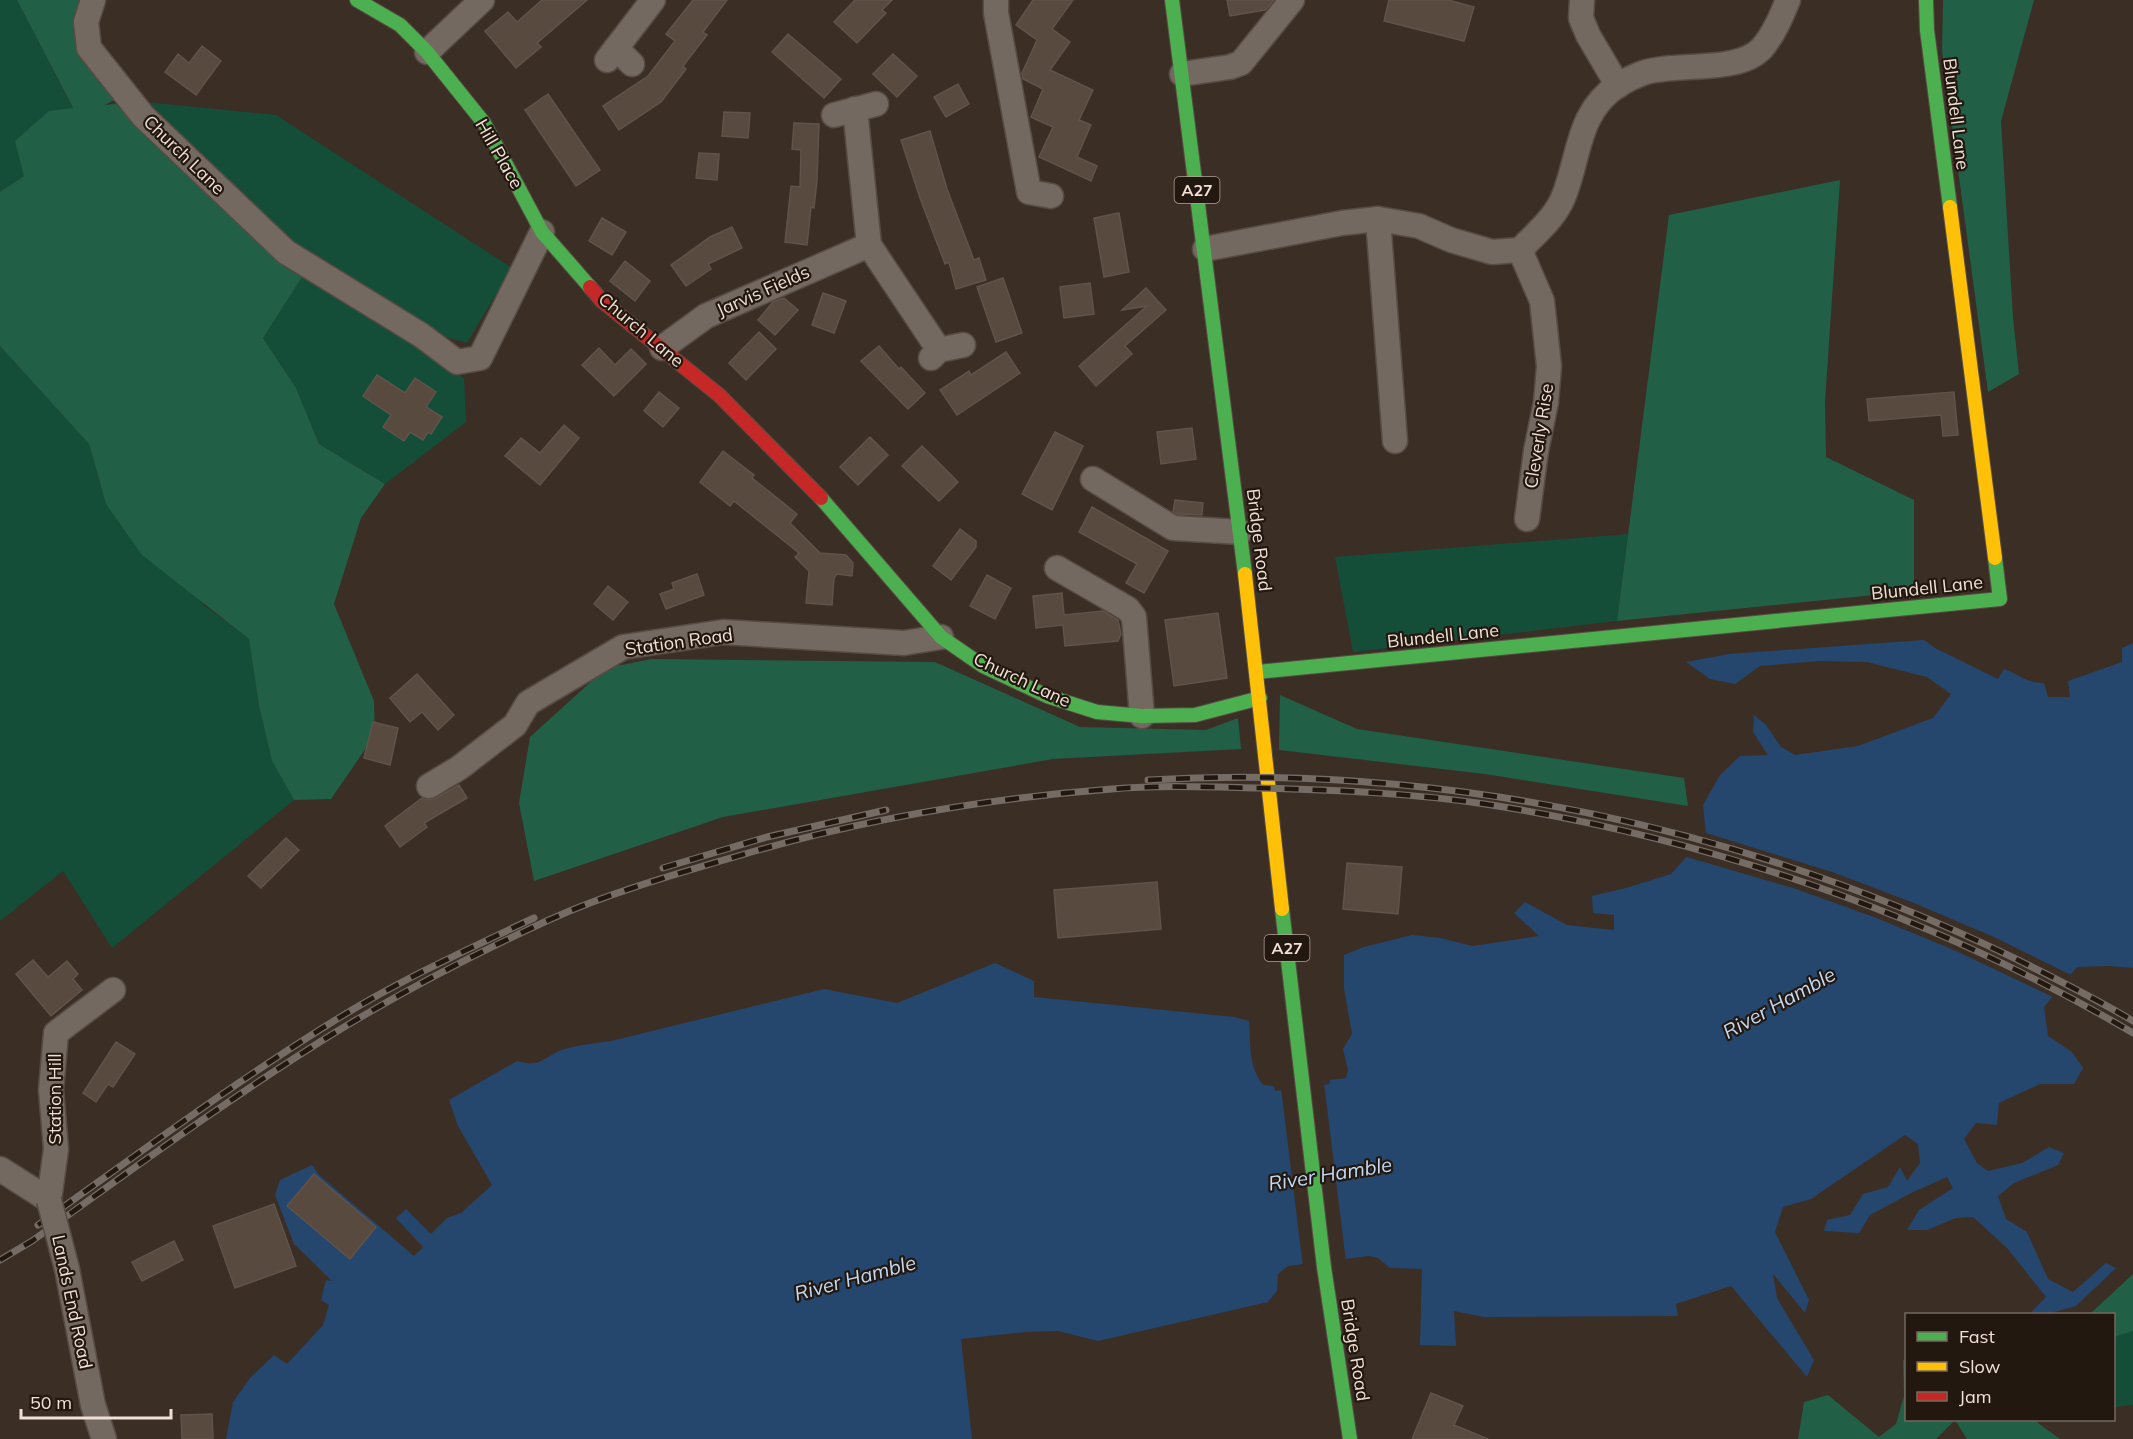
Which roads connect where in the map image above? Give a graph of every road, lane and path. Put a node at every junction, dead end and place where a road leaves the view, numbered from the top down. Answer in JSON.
{"nodes":[{"id":1,"x":93,"y":0,"type":"edge"},
{"id":2,"x":357,"y":0,"type":"edge"},
{"id":3,"x":482,"y":0,"type":"edge"},
{"id":4,"x":653,"y":0,"type":"edge"},
{"id":5,"x":1172,"y":0,"type":"edge"},
{"id":6,"x":1292,"y":0,"type":"edge"},
{"id":7,"x":1582,"y":0,"type":"edge"},
{"id":8,"x":1788,"y":0,"type":"edge"},
{"id":9,"x":1926,"y":0,"type":"edge"},
{"id":10,"x":991,"y":11,"type":"edge"},
{"id":11,"x":427,"y":52,"type":"junction"},
{"id":12,"x":618,"y":57,"type":"dead end"},
{"id":13,"x":1182,"y":74,"type":"junction"},
{"id":14,"x":1618,"y":86,"type":"junction"},
{"id":15,"x":855,"y":110,"type":"dead end"},
{"id":16,"x":1050,"y":196,"type":"dead end"},
{"id":17,"x":1378,"y":219,"type":"junction"},
{"id":18,"x":542,"y":232,"type":"junction"},
{"id":19,"x":869,"y":245,"type":"junction"},
{"id":20,"x":1205,"y":249,"type":"junction"},
{"id":21,"x":1520,"y":250,"type":"junction"},
{"id":22,"x":963,"y":345,"type":"dead end"},
{"id":23,"x":662,"y":348,"type":"junction"},
{"id":24,"x":1395,"y":441,"type":"dead end"},
{"id":25,"x":1092,"y":477,"type":"dead end"},
{"id":26,"x":1527,"y":519,"type":"dead end"},
{"id":27,"x":1240,"y":532,"type":"junction"},
{"id":28,"x":1057,"y":567,"type":"dead end"},
{"id":29,"x":941,"y":637,"type":"junction"},
{"id":30,"x":1257,"y":672,"type":"junction"},
{"id":31,"x":1260,"y":699,"type":"junction"},
{"id":32,"x":1142,"y":716,"type":"junction"},
{"id":33,"x":429,"y":786,"type":"dead end"},
{"id":34,"x":113,"y":990,"type":"dead end"},
{"id":35,"x":0,"y":1169,"type":"edge"},
{"id":36,"x":49,"y":1200,"type":"junction"},
{"id":37,"x":104,"y":1439,"type":"edge"},
{"id":38,"x":1350,"y":1439,"type":"edge"}],
"edges":[{"from":1,"to":18,"type":"street","name":"Church Lane"},
{"from":2,"to":11,"type":"street","name":"Hill Place"},
{"from":3,"to":11,"type":"street"},
{"from":4,"to":12,"type":"street"},
{"from":5,"to":13,"type":"street","name":"Bridge Road","number":"A27"},
{"from":6,"to":13,"type":"street"},
{"from":7,"to":14,"type":"street"},
{"from":8,"to":14,"type":"street"},
{"from":9,"to":30,"type":"street","name":"Blundell Lane"},
{"from":10,"to":16,"type":"street"},
{"from":11,"to":18,"type":"street","name":"Hill Place"},
{"from":13,"to":20,"type":"street","name":"Bridge Road","number":"A27"},
{"from":14,"to":21,"type":"street"},
{"from":15,"to":19,"type":"street"},
{"from":17,"to":20,"type":"street"},
{"from":17,"to":21,"type":"street"},
{"from":17,"to":24,"type":"street"},
{"from":18,"to":23,"type":"street","name":"Church Lane"},
{"from":19,"to":22,"type":"street"},
{"from":19,"to":23,"type":"street","name":"Jarvis Fields"},
{"from":20,"to":27,"type":"street","name":"Bridge Road","number":"A27"},
{"from":21,"to":26,"type":"street","name":"Cleverly Rise"},
{"from":23,"to":29,"type":"street","name":"Church Lane"},
{"from":25,"to":27,"type":"street"},
{"from":27,"to":30,"type":"street","name":"Bridge Road","number":"A27"},
{"from":28,"to":32,"type":"street"},
{"from":29,"to":32,"type":"street","name":"Church Lane"},
{"from":29,"to":33,"type":"street","name":"Station Road"},
{"from":30,"to":31,"type":"street","name":"Bridge Road","number":"A27"},
{"from":31,"to":32,"type":"street","name":"Church Lane"},
{"from":31,"to":38,"type":"street","name":"Bridge Road","number":"A27"},
{"from":34,"to":36,"type":"street","name":"Station Hill"},
{"from":35,"to":36,"type":"street"},
{"from":36,"to":37,"type":"street","name":"Lands End Road","bridge":true}]}
